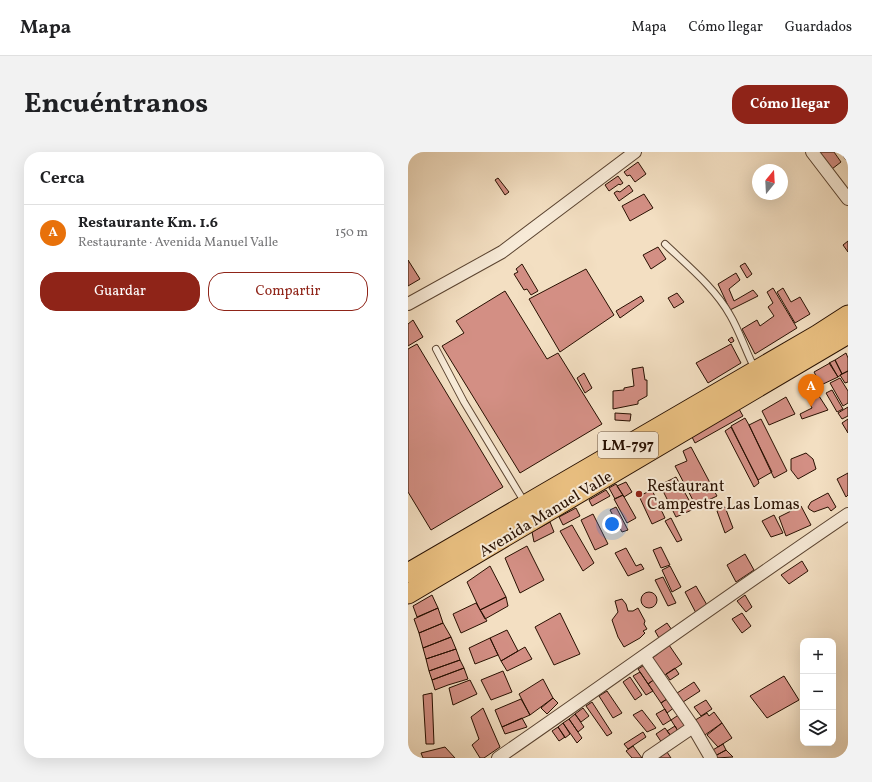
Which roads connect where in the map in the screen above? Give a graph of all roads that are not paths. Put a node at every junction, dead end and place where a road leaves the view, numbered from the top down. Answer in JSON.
{"nodes":[{"id":1,"x":635,"y":152,"type":"edge"},
{"id":2,"x":812,"y":152,"type":"edge"},
{"id":3,"x":848,"y":199,"type":"edge"},
{"id":4,"x":665,"y":244,"type":"dead end"},
{"id":5,"x":408,"y":304,"type":"edge"},
{"id":6,"x":848,"y":315,"type":"edge"},
{"id":7,"x":848,"y":334,"type":"edge"},
{"id":8,"x":436,"y":348,"type":"dead end"},
{"id":9,"x":756,"y":370,"type":"junction"},
{"id":10,"x":526,"y":504,"type":"junction"},
{"id":11,"x":848,"y":514,"type":"edge"},
{"id":12,"x":408,"y":573,"type":"edge"},
{"id":13,"x":408,"y":594,"type":"edge"},
{"id":14,"x":644,"y":656,"type":"junction"},
{"id":15,"x":693,"y":727,"type":"junction"},
{"id":16,"x":649,"y":757,"type":"dead end"},
{"id":17,"x":498,"y":758,"type":"edge"},
{"id":18,"x":711,"y":758,"type":"edge"}],
"edges":[{"from":1,"to":5,"type":"street"},
{"from":2,"to":3,"type":"street"},
{"from":4,"to":9,"type":"lane"},
{"from":6,"to":9,"type":"main road","name":"Avenida Manuel Valle","number":"LM-797"},
{"from":7,"to":13,"type":"main road","name":"Avenida Manuel Valle","number":"LM-797"},
{"from":8,"to":10,"type":"lane"},
{"from":9,"to":10,"type":"main road","name":"Avenida Manuel Valle","number":"LM-797"},
{"from":10,"to":12,"type":"main road","name":"Avenida Manuel Valle","number":"LM-797"},
{"from":11,"to":14,"type":"street"},
{"from":14,"to":15,"type":"street"},
{"from":14,"to":17,"type":"street"},
{"from":15,"to":16,"type":"street"},
{"from":15,"to":18,"type":"street"}]}
